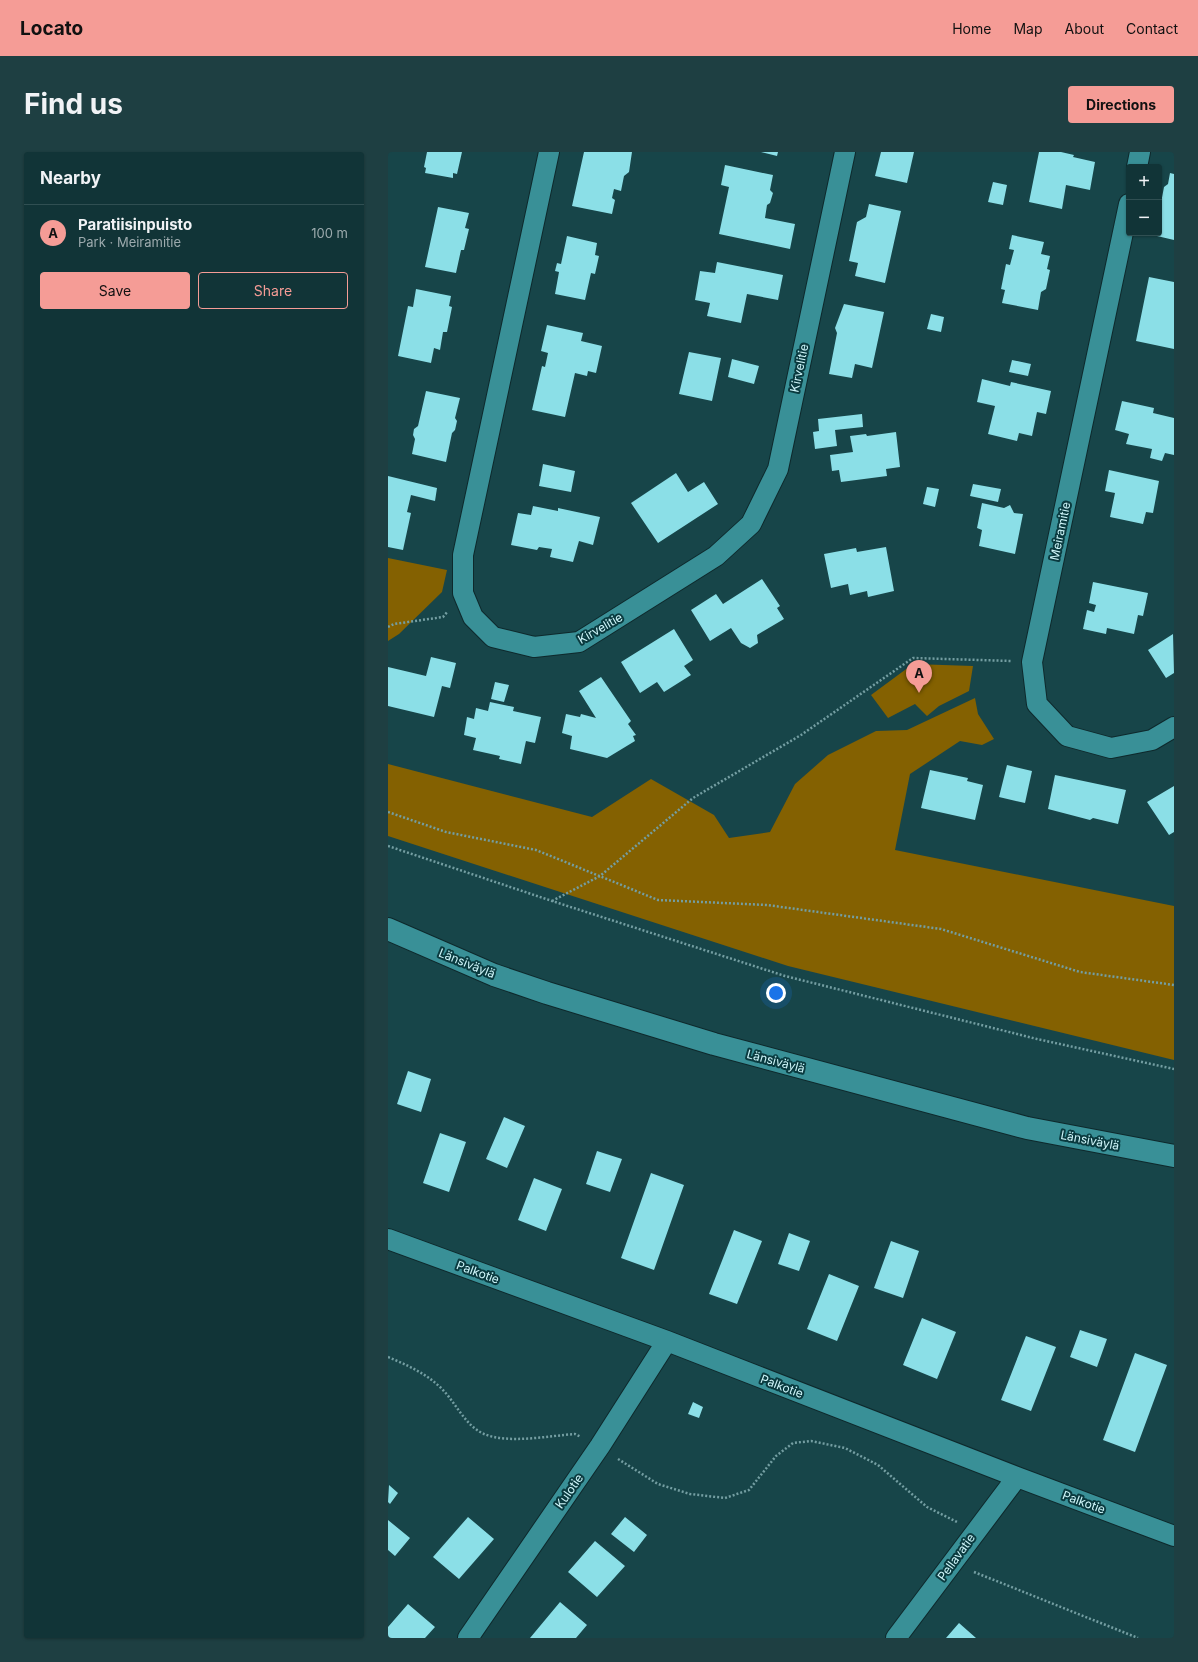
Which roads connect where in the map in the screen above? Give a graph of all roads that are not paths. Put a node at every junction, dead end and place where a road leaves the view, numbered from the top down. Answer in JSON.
{"nodes":[{"id":1,"x":549,"y":152,"type":"edge"},
{"id":2,"x":845,"y":152,"type":"edge"},
{"id":3,"x":1140,"y":152,"type":"edge"},
{"id":4,"x":1138,"y":164,"type":"edge"},
{"id":5,"x":1126,"y":218,"type":"edge"},
{"id":6,"x":1174,"y":727,"type":"edge"},
{"id":7,"x":388,"y":929,"type":"edge"},
{"id":8,"x":1174,"y":1156,"type":"edge"},
{"id":9,"x":388,"y":1239,"type":"edge"},
{"id":10,"x":667,"y":1341,"type":"junction"},
{"id":11,"x":1017,"y":1477,"type":"junction"},
{"id":12,"x":1174,"y":1536,"type":"edge"},
{"id":13,"x":468,"y":1638,"type":"edge"},
{"id":14,"x":896,"y":1638,"type":"edge"}],
"edges":[{"from":1,"to":2,"type":"street","name":"Kirvelitie"},
{"from":3,"to":4,"type":"street"},
{"from":5,"to":6,"type":"street","name":"Meiramitie"},
{"from":7,"to":8,"type":"main road","name":"Länsiväylä"},
{"from":9,"to":10,"type":"street","name":"Palkotie"},
{"from":10,"to":11,"type":"street","name":"Palkotie"},
{"from":10,"to":13,"type":"street","name":"Kulotie"},
{"from":11,"to":12,"type":"street","name":"Palkotie"},
{"from":11,"to":14,"type":"street","name":"Pellavatie"}]}
